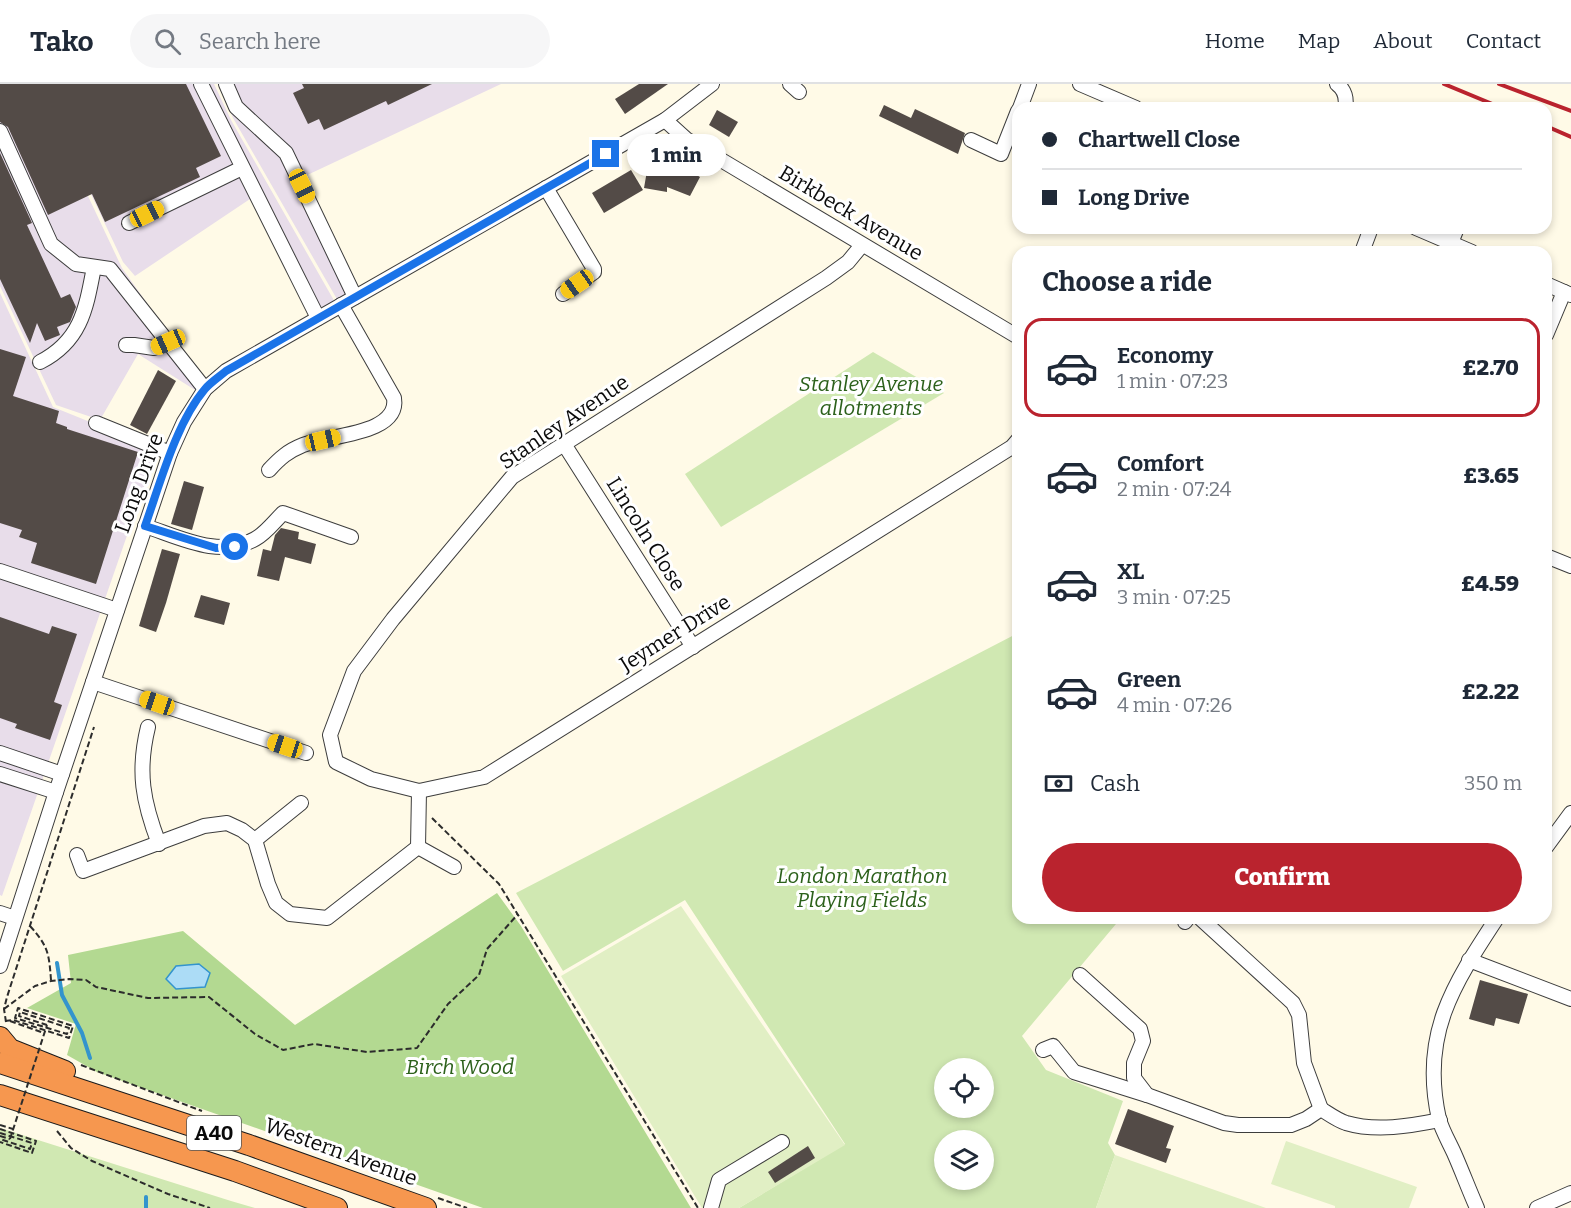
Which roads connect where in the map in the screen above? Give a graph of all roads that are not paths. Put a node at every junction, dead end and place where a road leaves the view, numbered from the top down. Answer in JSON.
{"nodes":[{"id":1,"x":201,"y":84,"type":"edge"},
{"id":2,"x":226,"y":84,"type":"edge"},
{"id":3,"x":712,"y":84,"type":"edge"},
{"id":4,"x":1029,"y":84,"type":"edge"},
{"id":5,"x":1080,"y":84,"type":"edge"},
{"id":6,"x":1337,"y":84,"type":"edge"},
{"id":7,"x":1022,"y":102,"type":"edge"},
{"id":8,"x":1122,"y":102,"type":"edge"},
{"id":9,"x":1346,"y":102,"type":"edge"},
{"id":10,"x":665,"y":120,"type":"junction"},
{"id":11,"x":1012,"y":126,"type":"edge"},
{"id":12,"x":0,"y":131,"type":"edge"},
{"id":13,"x":972,"y":140,"type":"dead end"},
{"id":14,"x":242,"y":168,"type":"junction"},
{"id":15,"x":546,"y":188,"type":"junction"},
{"id":16,"x":129,"y":223,"type":"dead end"},
{"id":17,"x":1430,"y":234,"type":"edge"},
{"id":18,"x":1455,"y":234,"type":"edge"},
{"id":19,"x":1451,"y":243,"type":"junction"},
{"id":20,"x":862,"y":245,"type":"junction"},
{"id":21,"x":1458,"y":246,"type":"edge"},
{"id":22,"x":94,"y":267,"type":"junction"},
{"id":23,"x":1552,"y":287,"type":"edge"},
{"id":24,"x":563,"y":294,"type":"dead end"},
{"id":25,"x":1568,"y":294,"type":"edge"},
{"id":26,"x":355,"y":297,"type":"junction"},
{"id":27,"x":341,"y":305,"type":"junction"},
{"id":28,"x":318,"y":318,"type":"junction"},
{"id":29,"x":1552,"y":324,"type":"edge"},
{"id":30,"x":1012,"y":333,"type":"edge"},
{"id":31,"x":168,"y":342,"type":"junction"},
{"id":32,"x":126,"y":345,"type":"dead end"},
{"id":33,"x":40,"y":362,"type":"dead end"},
{"id":34,"x":205,"y":389,"type":"junction"},
{"id":35,"x":96,"y":423,"type":"dead end"},
{"id":36,"x":564,"y":444,"type":"junction"},
{"id":37,"x":1012,"y":447,"type":"edge"},
{"id":38,"x":171,"y":453,"type":"junction"},
{"id":39,"x":269,"y":470,"type":"dead end"},
{"id":40,"x":145,"y":526,"type":"junction"},
{"id":41,"x":351,"y":537,"type":"dead end"},
{"id":42,"x":1552,"y":562,"type":"edge"},
{"id":43,"x":1571,"y":566,"type":"edge"},
{"id":44,"x":0,"y":571,"type":"edge"},
{"id":45,"x":117,"y":609,"type":"junction"},
{"id":46,"x":693,"y":647,"type":"junction"},
{"id":47,"x":93,"y":682,"type":"junction"},
{"id":48,"x":148,"y":727,"type":"dead end"},
{"id":49,"x":0,"y":753,"type":"edge"},
{"id":50,"x":306,"y":753,"type":"dead end"},
{"id":51,"x":336,"y":762,"type":"joint"},
{"id":52,"x":0,"y":774,"type":"edge"},
{"id":53,"x":62,"y":774,"type":"junction"},
{"id":54,"x":419,"y":791,"type":"junction"},
{"id":55,"x":56,"y":792,"type":"junction"},
{"id":56,"x":301,"y":803,"type":"dead end"},
{"id":57,"x":1571,"y":813,"type":"edge"},
{"id":58,"x":1565,"y":829,"type":"edge"},
{"id":59,"x":255,"y":840,"type":"junction"},
{"id":60,"x":1552,"y":841,"type":"edge"},
{"id":61,"x":159,"y":844,"type":"junction"},
{"id":62,"x":418,"y":847,"type":"junction"},
{"id":63,"x":77,"y":855,"type":"dead end"},
{"id":64,"x":454,"y":867,"type":"dead end"},
{"id":65,"x":0,"y":913,"type":"edge"},
{"id":66,"x":15,"y":918,"type":"junction"},
{"id":67,"x":1207,"y":924,"type":"edge"},
{"id":68,"x":1493,"y":924,"type":"edge"},
{"id":69,"x":1469,"y":960,"type":"junction"},
{"id":70,"x":0,"y":966,"type":"edge"},
{"id":71,"x":1080,"y":975,"type":"dead end"},
{"id":72,"x":1571,"y":999,"type":"edge"},
{"id":73,"x":6,"y":1027,"type":"edge"},
{"id":74,"x":1043,"y":1050,"type":"dead end"},
{"id":75,"x":0,"y":1063,"type":"edge"},
{"id":76,"x":0,"y":1095,"type":"edge"},
{"id":77,"x":1147,"y":1095,"type":"junction"},
{"id":78,"x":1321,"y":1109,"type":"junction"},
{"id":79,"x":1440,"y":1120,"type":"junction"},
{"id":80,"x":782,"y":1142,"type":"dead end"},
{"id":81,"x":249,"y":1145,"type":"junction"},
{"id":82,"x":1571,"y":1194,"type":"edge"},
{"id":83,"x":429,"y":1202,"type":"edge"},
{"id":84,"x":337,"y":1208,"type":"edge"},
{"id":85,"x":711,"y":1208,"type":"edge"},
{"id":86,"x":1477,"y":1208,"type":"edge"},
{"id":87,"x":1537,"y":1208,"type":"edge"}],
"edges":[{"from":1,"to":14,"type":"street"},
{"from":2,"to":26,"type":"street"},
{"from":3,"to":10,"type":"street","name":"Long Drive"},
{"from":4,"to":7,"type":"street"},
{"from":5,"to":8,"type":"street"},
{"from":6,"to":9,"type":"street"},
{"from":10,"to":15,"type":"street","name":"Long Drive"},
{"from":10,"to":20,"type":"street","name":"Birkbeck Avenue"},
{"from":11,"to":13,"type":"street"},
{"from":12,"to":22,"type":"street"},
{"from":14,"to":16,"type":"street"},
{"from":14,"to":28,"type":"street"},
{"from":15,"to":24,"type":"street"},
{"from":15,"to":26,"type":"street","name":"Long Drive"},
{"from":17,"to":19,"type":"street"},
{"from":18,"to":19,"type":"street"},
{"from":19,"to":21,"type":"street"},
{"from":20,"to":30,"type":"street","name":"Birkbeck Avenue"},
{"from":20,"to":36,"type":"street","name":"Stanley Avenue"},
{"from":22,"to":31,"type":"street"},
{"from":22,"to":33,"type":"street"},
{"from":23,"to":25,"type":"street"},
{"from":25,"to":29,"type":"street"},
{"from":26,"to":27,"type":"street","name":"Long Drive"},
{"from":27,"to":28,"type":"street","name":"Long Drive"},
{"from":27,"to":39,"type":"street"},
{"from":28,"to":34,"type":"street","name":"Long Drive"},
{"from":31,"to":32,"type":"street"},
{"from":31,"to":34,"type":"street"},
{"from":34,"to":38,"type":"street","name":"Long Drive"},
{"from":35,"to":38,"type":"street"},
{"from":36,"to":46,"type":"street","name":"Lincoln Close"},
{"from":36,"to":51,"type":"street","name":"Stanley Avenue"},
{"from":37,"to":46,"type":"street","name":"Jeymer Drive"},
{"from":38,"to":40,"type":"street","name":"Long Drive"},
{"from":40,"to":41,"type":"street"},
{"from":40,"to":45,"type":"street","name":"Long Drive"},
{"from":42,"to":43,"type":"street"},
{"from":44,"to":45,"type":"street"},
{"from":45,"to":47,"type":"street","name":"Long Drive"},
{"from":46,"to":54,"type":"street","name":"Jeymer Drive"},
{"from":47,"to":50,"type":"street"},
{"from":47,"to":53,"type":"street","name":"Long Drive"},
{"from":48,"to":61,"type":"street"},
{"from":49,"to":53,"type":"street"},
{"from":51,"to":54,"type":"street","name":"Jeymer Drive"},
{"from":52,"to":55,"type":"street"},
{"from":53,"to":55,"type":"street","name":"Long Drive"},
{"from":54,"to":62,"type":"street"},
{"from":55,"to":66,"type":"street","name":"Long Drive"},
{"from":56,"to":59,"type":"street"},
{"from":57,"to":58,"type":"street"},
{"from":58,"to":60,"type":"street"},
{"from":59,"to":61,"type":"street"},
{"from":59,"to":62,"type":"street"},
{"from":61,"to":63,"type":"street"},
{"from":62,"to":64,"type":"street"},
{"from":65,"to":66,"type":"street"},
{"from":66,"to":70,"type":"street","name":"Long Drive"},
{"from":67,"to":78,"type":"street"},
{"from":68,"to":69,"type":"street"},
{"from":69,"to":72,"type":"street"},
{"from":69,"to":79,"type":"street"},
{"from":71,"to":77,"type":"street"},
{"from":73,"to":81,"type":"highway"},
{"from":74,"to":77,"type":"street"},
{"from":75,"to":81,"type":"highway","name":"Western Avenue","number":"A40"},
{"from":76,"to":84,"type":"highway","number":"A40"},
{"from":77,"to":78,"type":"street"},
{"from":78,"to":79,"type":"street"},
{"from":79,"to":86,"type":"street"},
{"from":80,"to":85,"type":"street"},
{"from":81,"to":83,"type":"highway","name":"Western Avenue","number":"A40"},
{"from":82,"to":87,"type":"street"}]}
